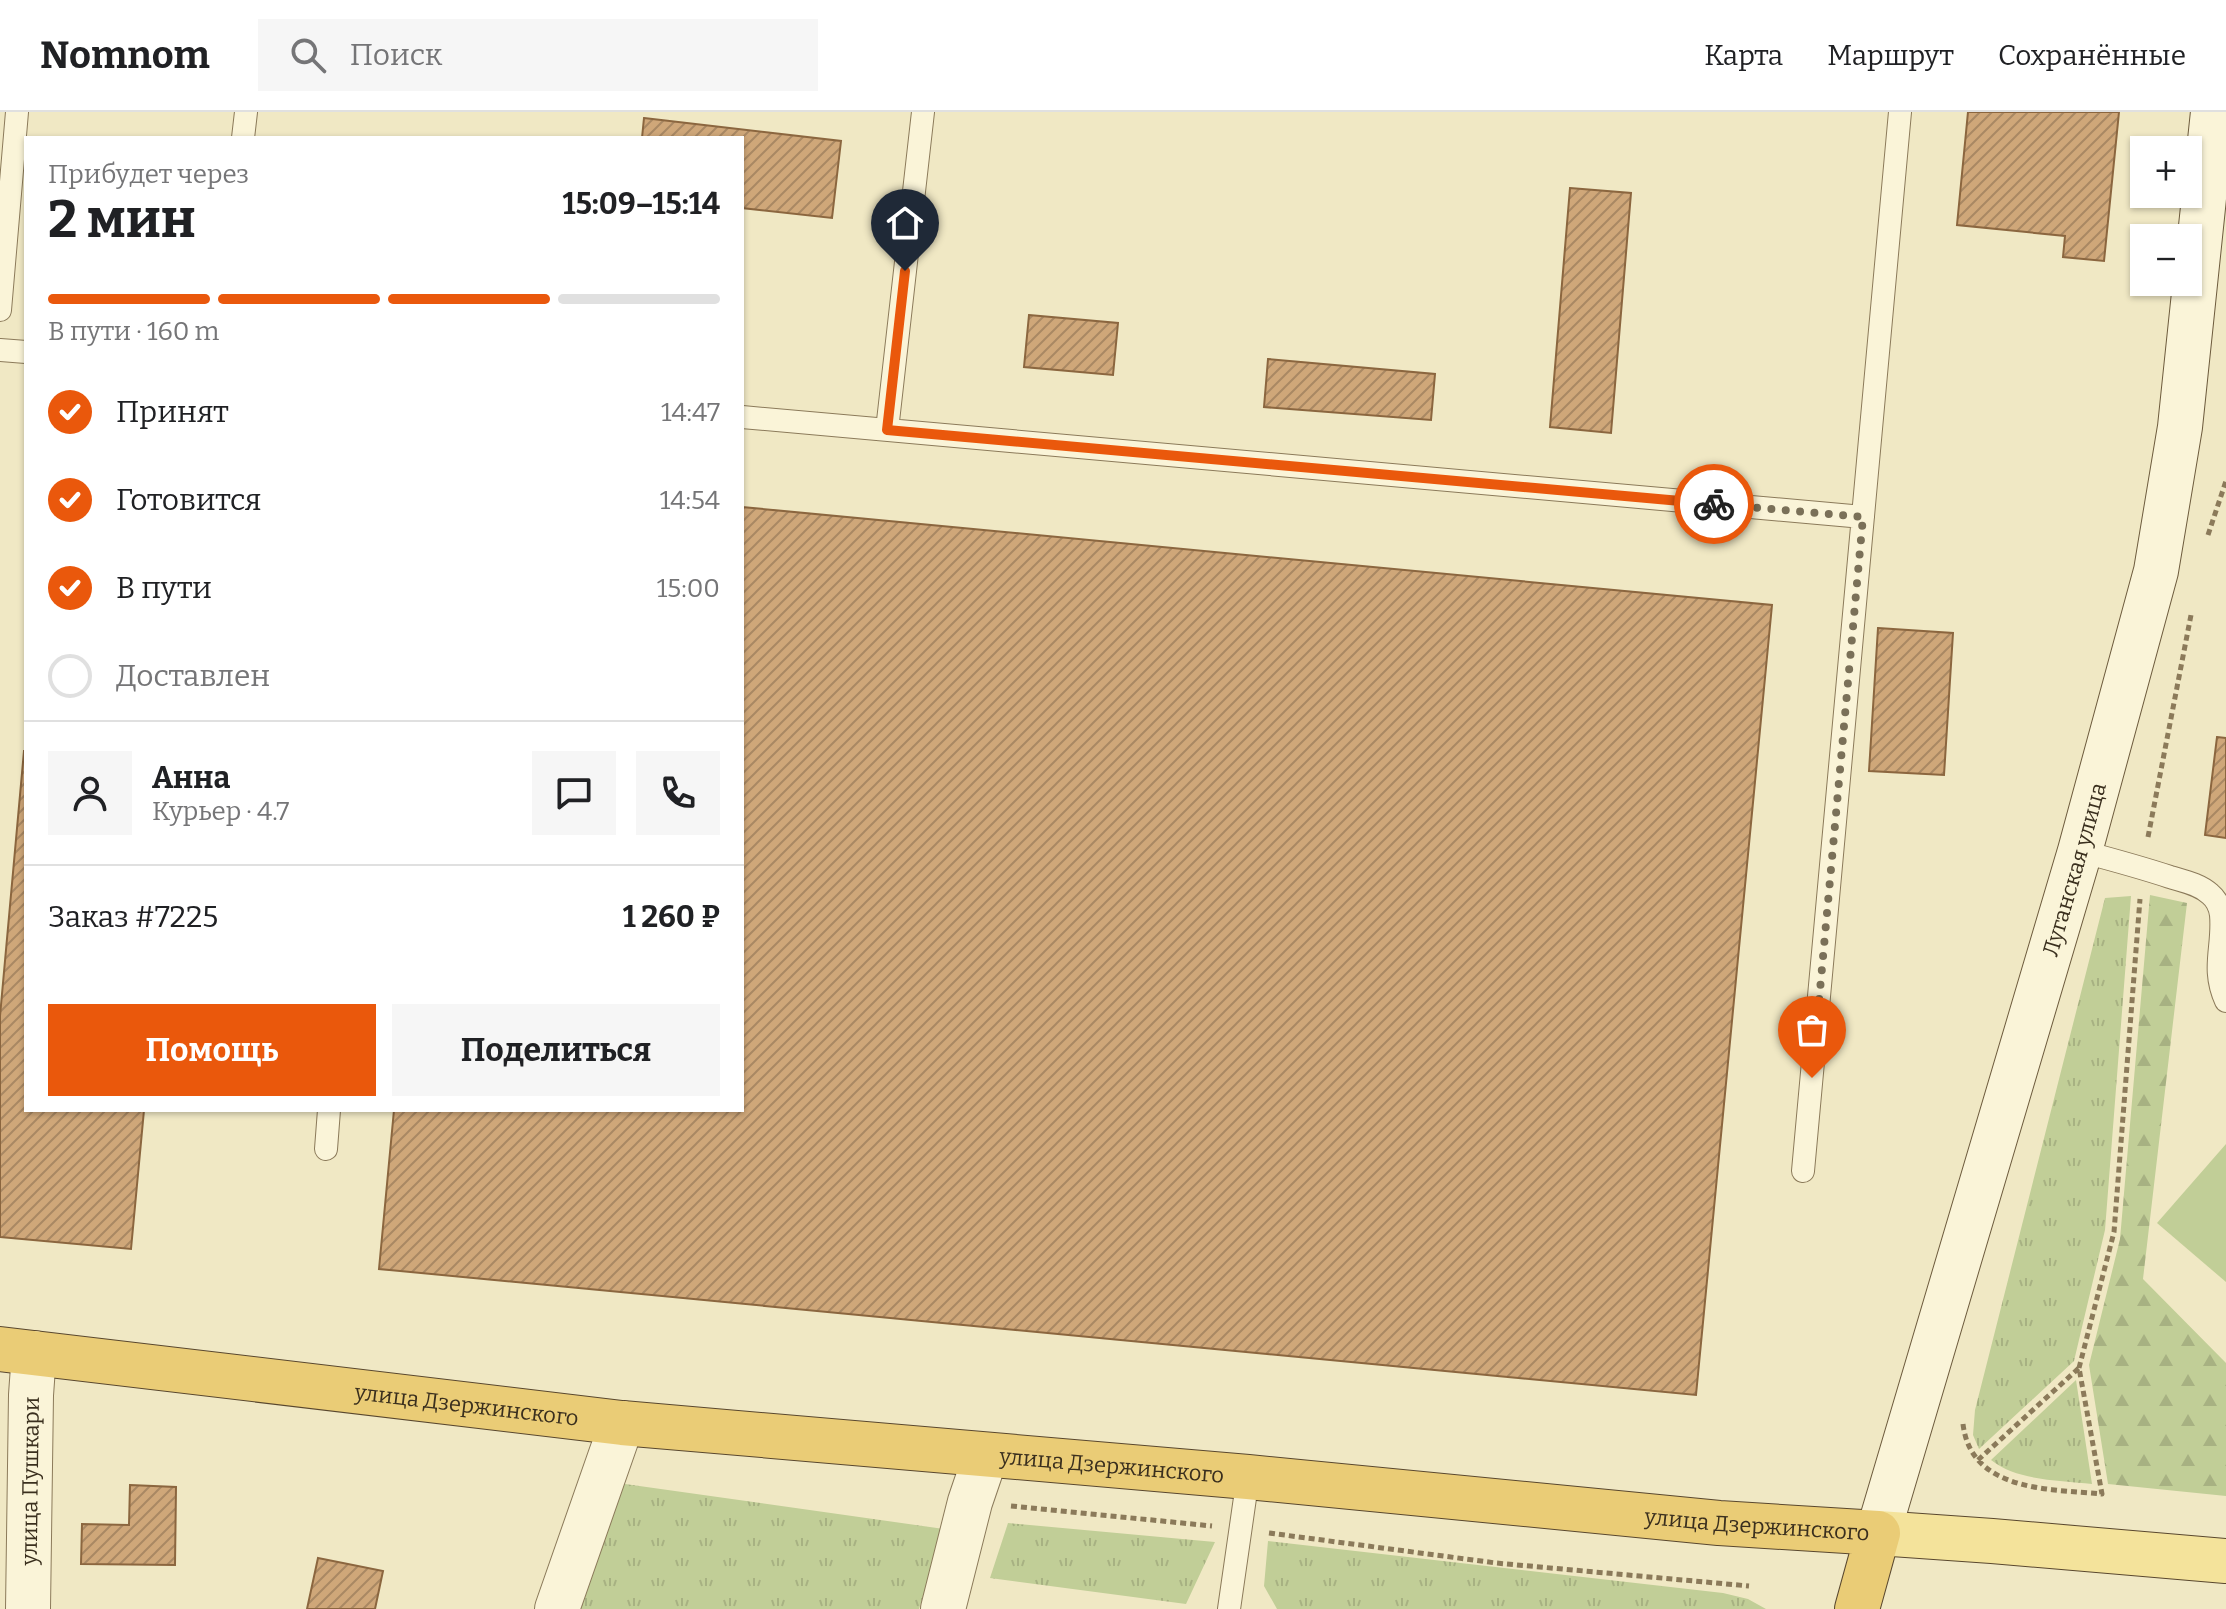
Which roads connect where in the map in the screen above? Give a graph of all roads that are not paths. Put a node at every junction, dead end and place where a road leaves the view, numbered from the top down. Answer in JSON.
{"nodes":[{"id":1,"x":17,"y":112,"type":"edge"},
{"id":2,"x":246,"y":112,"type":"edge"},
{"id":3,"x":923,"y":112,"type":"edge"},
{"id":4,"x":1900,"y":112,"type":"edge"},
{"id":5,"x":2213,"y":112,"type":"edge"},
{"id":6,"x":243,"y":136,"type":"edge"},
{"id":7,"x":3,"y":240,"type":"edge"},
{"id":8,"x":0,"y":310,"type":"edge"},
{"id":9,"x":0,"y":350,"type":"edge"},
{"id":10,"x":24,"y":352,"type":"edge"},
{"id":11,"x":744,"y":417,"type":"edge"},
{"id":12,"x":887,"y":430,"type":"junction"},
{"id":13,"x":1863,"y":517,"type":"junction"},
{"id":14,"x":2080,"y":851,"type":"junction"},
{"id":15,"x":2226,"y":1001,"type":"edge"},
{"id":16,"x":329,"y":1112,"type":"edge"},
{"id":17,"x":326,"y":1149,"type":"dead end"},
{"id":18,"x":1803,"y":1171,"type":"dead end"},
{"id":19,"x":17,"y":1351,"type":"edge"},
{"id":20,"x":622,"y":1423,"type":"junction"},
{"id":21,"x":986,"y":1455,"type":"junction"},
{"id":22,"x":1248,"y":1477,"type":"junction"},
{"id":23,"x":1878,"y":1533,"type":"junction"},
{"id":24,"x":2226,"y":1561,"type":"edge"},
{"id":25,"x":28,"y":1609,"type":"edge"},
{"id":26,"x":557,"y":1609,"type":"edge"},
{"id":27,"x":943,"y":1609,"type":"edge"},
{"id":28,"x":1229,"y":1609,"type":"edge"},
{"id":29,"x":1857,"y":1609,"type":"edge"}],
"edges":[{"from":1,"to":7,"type":"lane"},
{"from":2,"to":6,"type":"lane"},
{"from":3,"to":12,"type":"lane"},
{"from":4,"to":13,"type":"lane"},
{"from":5,"to":14,"type":"main road","name":"Луганская улица"},
{"from":7,"to":8,"type":"lane"},
{"from":9,"to":10,"type":"lane"},
{"from":11,"to":12,"type":"lane"},
{"from":12,"to":13,"type":"lane"},
{"from":13,"to":18,"type":"lane"},
{"from":14,"to":15,"type":"lane"},
{"from":14,"to":23,"type":"main road","name":"Луганская улица"},
{"from":16,"to":17,"type":"lane"},
{"from":19,"to":20,"type":"highway","name":"улица Дзержинского"},
{"from":19,"to":25,"type":"main road","name":"улица Пушкари"},
{"from":20,"to":21,"type":"highway","name":"улица Дзержинского"},
{"from":20,"to":26,"type":"main road"},
{"from":21,"to":22,"type":"highway","name":"улица Дзержинского"},
{"from":21,"to":27,"type":"main road"},
{"from":22,"to":23,"type":"highway","name":"улица Дзержинского"},
{"from":22,"to":28,"type":"lane"},
{"from":23,"to":24,"type":"main road","name":"улица Дзержинского"},
{"from":23,"to":29,"type":"highway","name":"Луганская улица"}]}
